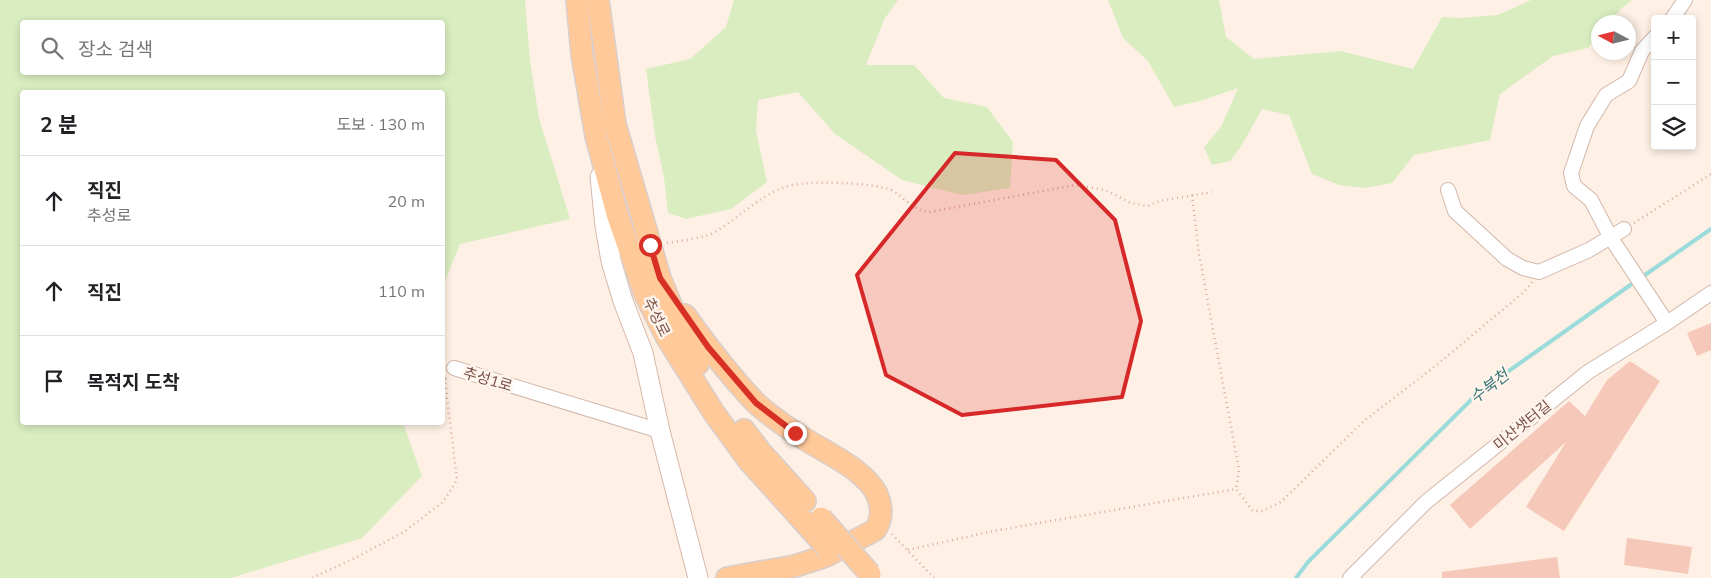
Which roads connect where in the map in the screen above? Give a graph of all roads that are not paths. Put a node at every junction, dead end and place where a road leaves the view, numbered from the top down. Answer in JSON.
{"nodes":[{"id":1,"x":577,"y":0,"type":"edge"},
{"id":2,"x":598,"y":0,"type":"edge"},
{"id":3,"x":1685,"y":0,"type":"edge"},
{"id":4,"x":1675,"y":15,"type":"edge"},
{"id":5,"x":1651,"y":41,"type":"edge"},
{"id":6,"x":596,"y":136,"type":"junction"},
{"id":7,"x":1448,"y":190,"type":"dead end"},
{"id":8,"x":1624,"y":229,"type":"road end"},
{"id":9,"x":1613,"y":242,"type":"junction"},
{"id":10,"x":660,"y":278,"type":"junction"},
{"id":11,"x":1711,"y":293,"type":"edge"},
{"id":12,"x":1664,"y":319,"type":"junction"},
{"id":13,"x":454,"y":368,"type":"road end"},
{"id":14,"x":660,"y":431,"type":"junction"},
{"id":15,"x":813,"y":521,"type":"junction"},
{"id":16,"x":866,"y":577,"type":"edge"},
{"id":17,"x":698,"y":578,"type":"edge"},
{"id":18,"x":727,"y":578,"type":"edge"},
{"id":19,"x":1350,"y":578,"type":"edge"}],
"edges":[{"from":1,"to":6,"type":"main road","name":"추성로"},
{"from":2,"to":10,"type":"main road","name":"추성로"},
{"from":3,"to":4,"type":"street"},
{"from":5,"to":9,"type":"street"},
{"from":6,"to":14,"type":"street"},
{"from":6,"to":15,"type":"main road","name":"추성로"},
{"from":7,"to":9,"type":"street"},
{"from":8,"to":9,"type":"street"},
{"from":9,"to":12,"type":"street"},
{"from":10,"to":15,"type":"main road","name":"추성로"},
{"from":10,"to":18,"type":"main road"},
{"from":11,"to":12,"type":"street","name":"미산샛터길"},
{"from":12,"to":19,"type":"street","name":"미산샛터길"},
{"from":13,"to":14,"type":"street","name":"추성1로"},
{"from":14,"to":17,"type":"street"},
{"from":15,"to":16,"type":"main road","name":"추성로","bridge":true}]}
